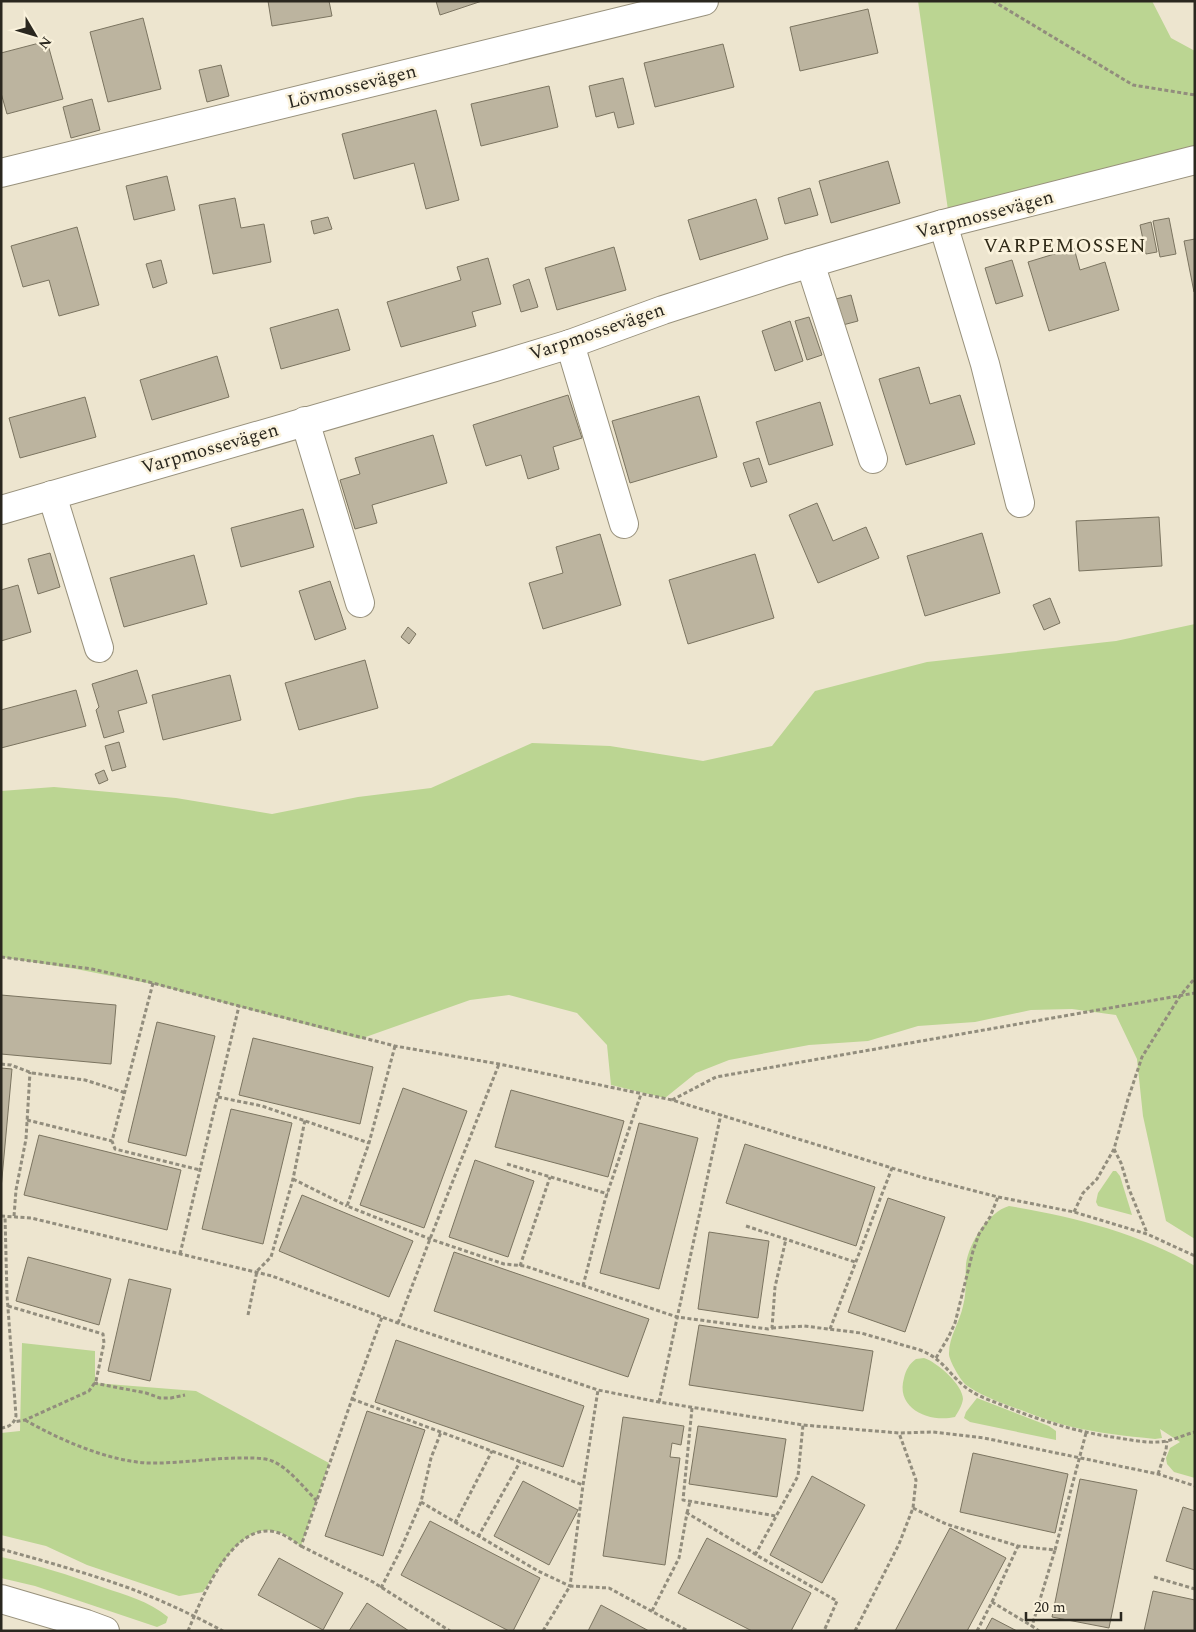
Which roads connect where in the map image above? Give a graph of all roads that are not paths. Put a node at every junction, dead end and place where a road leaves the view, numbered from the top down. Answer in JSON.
{"nodes":[{"id":1,"x":704,"y":1,"type":"edge"},
{"id":2,"x":1195,"y":160,"type":"edge"},
{"id":3,"x":1,"y":173,"type":"edge"},
{"id":4,"x":943,"y":224,"type":"junction"},
{"id":5,"x":810,"y":263,"type":"junction"},
{"id":6,"x":570,"y":344,"type":"junction"},
{"id":7,"x":305,"y":421,"type":"junction"},
{"id":8,"x":873,"y":459,"type":"dead end"},
{"id":9,"x":52,"y":495,"type":"junction"},
{"id":10,"x":1020,"y":503,"type":"dead end"},
{"id":11,"x":1,"y":510,"type":"edge"},
{"id":12,"x":624,"y":524,"type":"dead end"},
{"id":13,"x":360,"y":603,"type":"dead end"},
{"id":14,"x":99,"y":648,"type":"dead end"},
{"id":15,"x":1,"y":1600,"type":"edge"},
{"id":16,"x":105,"y":1631,"type":"edge"}],
"edges":[{"from":1,"to":3,"type":"street","name":"Lövmossevägen"},
{"from":2,"to":4,"type":"street","name":"Varpmossevägen"},
{"from":4,"to":5,"type":"street","name":"Varpmossevägen"},
{"from":4,"to":10,"type":"street"},
{"from":5,"to":6,"type":"street","name":"Varpmossevägen"},
{"from":5,"to":8,"type":"street"},
{"from":6,"to":7,"type":"street","name":"Varpmossevägen"},
{"from":6,"to":12,"type":"street"},
{"from":7,"to":9,"type":"street","name":"Varpmossevägen"},
{"from":7,"to":13,"type":"street"},
{"from":9,"to":11,"type":"street","name":"Varpmossevägen"},
{"from":9,"to":14,"type":"street"},
{"from":15,"to":16,"type":"street"}]}
